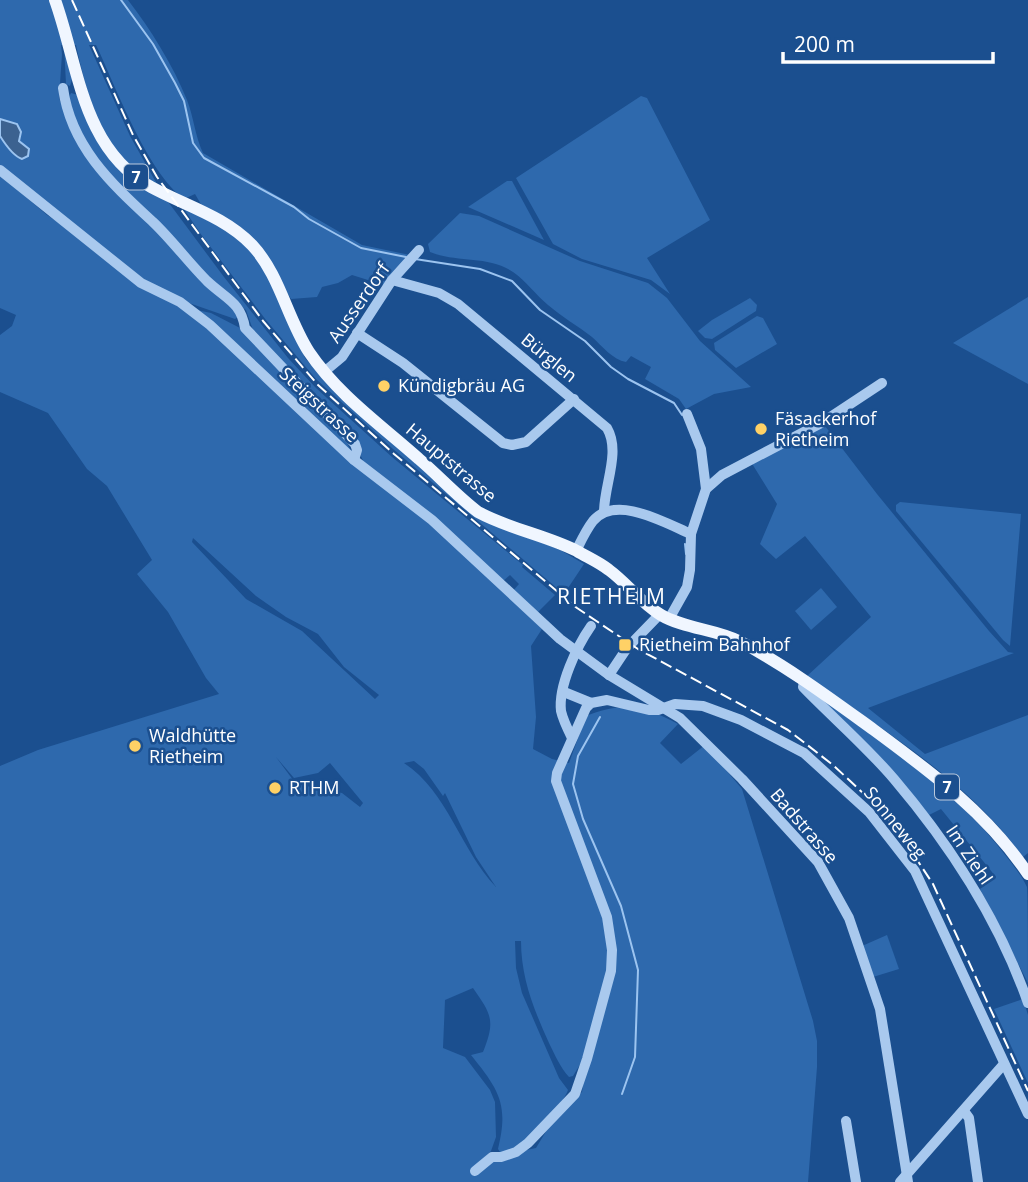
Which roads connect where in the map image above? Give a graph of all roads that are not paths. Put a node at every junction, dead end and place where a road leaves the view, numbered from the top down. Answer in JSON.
{"nodes":[{"id":1,"x":55,"y":0,"type":"edge"},
{"id":2,"x":80,"y":85,"type":"junction"},
{"id":3,"x":0,"y":170,"type":"edge"},
{"id":4,"x":419,"y":250,"type":"dead end"},
{"id":5,"x":392,"y":280,"type":"junction"},
{"id":6,"x":357,"y":333,"type":"junction"},
{"id":7,"x":324,"y":372,"type":"junction"},
{"id":8,"x":882,"y":383,"type":"dead end"},
{"id":9,"x":574,"y":399,"type":"junction"},
{"id":10,"x":687,"y":414,"type":"dead end"},
{"id":11,"x":354,"y":460,"type":"junction"},
{"id":12,"x":706,"y":489,"type":"junction"},
{"id":13,"x":604,"y":512,"type":"junction"},
{"id":14,"x":691,"y":534,"type":"junction"},
{"id":15,"x":576,"y":551,"type":"junction"},
{"id":16,"x":665,"y":616,"type":"junction"},
{"id":17,"x":592,"y":626,"type":"dead end"},
{"id":18,"x":576,"y":651,"type":"junction"},
{"id":19,"x":609,"y":675,"type":"junction"},
{"id":20,"x":804,"y":681,"type":"junction"},
{"id":21,"x":564,"y":692,"type":"junction"},
{"id":22,"x":591,"y":703,"type":"junction"},
{"id":23,"x":665,"y":707,"type":"junction"},
{"id":24,"x":572,"y":738,"type":"junction"},
{"id":25,"x":1028,"y":874,"type":"edge"},
{"id":26,"x":1028,"y":1003,"type":"edge"},
{"id":27,"x":1003,"y":1065,"type":"junction"},
{"id":28,"x":964,"y":1111,"type":"junction"},
{"id":29,"x":1028,"y":1114,"type":"edge"},
{"id":30,"x":846,"y":1121,"type":"dead end"},
{"id":31,"x":475,"y":1171,"type":"dead end"},
{"id":32,"x":905,"y":1179,"type":"edge"},
{"id":33,"x":856,"y":1182,"type":"edge"},
{"id":34,"x":978,"y":1182,"type":"edge"}],
"edges":[{"from":1,"to":2,"type":"main road","name":"Hauptstrasse","number":"7"},
{"from":2,"to":7,"type":"main road","name":"Hauptstrasse","number":"7"},
{"from":2,"to":11,"type":"street"},
{"from":3,"to":11,"type":"street","name":"Steigstrasse"},
{"from":4,"to":5,"type":"street","name":"Ausserdorf"},
{"from":5,"to":6,"type":"street","name":"Ausserdorf"},
{"from":5,"to":9,"type":"street","name":"Bürglen"},
{"from":6,"to":7,"type":"street","name":"Ausserdorf"},
{"from":6,"to":9,"type":"street"},
{"from":7,"to":15,"type":"main road","name":"Hauptstrasse","number":"7"},
{"from":8,"to":12,"type":"street"},
{"from":9,"to":13,"type":"street","name":"Bürglen"},
{"from":10,"to":12,"type":"street"},
{"from":11,"to":18,"type":"street","name":"Steigstrasse"},
{"from":12,"to":14,"type":"street"},
{"from":13,"to":14,"type":"street"},
{"from":13,"to":15,"type":"street"},
{"from":14,"to":16,"type":"street"},
{"from":15,"to":16,"type":"main road","name":"Hauptstrasse","number":"7"},
{"from":16,"to":19,"type":"street"},
{"from":16,"to":20,"type":"main road","name":"Hauptstrasse","number":"7"},
{"from":17,"to":18,"type":"street"},
{"from":18,"to":19,"type":"street","name":"Steigstrasse"},
{"from":18,"to":21,"type":"street"},
{"from":19,"to":23,"type":"street","name":"Badstrasse"},
{"from":20,"to":25,"type":"main road","name":"Hauptstrasse","number":"7"},
{"from":20,"to":26,"type":"street","name":"Im Ziehl"},
{"from":21,"to":22,"type":"street","name":"Sonneweg"},
{"from":21,"to":24,"type":"street"},
{"from":22,"to":23,"type":"street","name":"Sonneweg"},
{"from":22,"to":24,"type":"street"},
{"from":23,"to":27,"type":"street","name":"Sonneweg"},
{"from":23,"to":32,"type":"street","name":"Badstrasse"},
{"from":24,"to":31,"type":"street"},
{"from":27,"to":28,"type":"street"},
{"from":27,"to":29,"type":"street","name":"Sonneweg"},
{"from":28,"to":32,"type":"street"},
{"from":28,"to":34,"type":"street"},
{"from":30,"to":33,"type":"street"}]}
